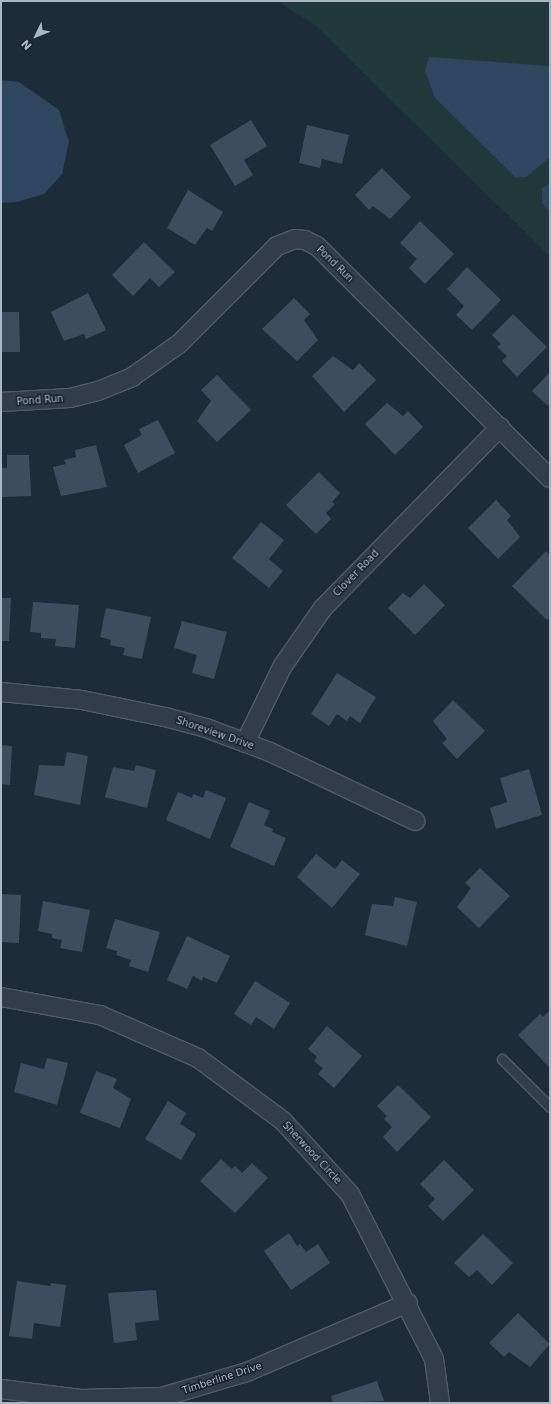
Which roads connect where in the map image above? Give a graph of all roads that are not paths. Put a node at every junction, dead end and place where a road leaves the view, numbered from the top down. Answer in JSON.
{"nodes":[{"id":1,"x":1,"y":402,"type":"edge"},
{"id":2,"x":500,"y":427,"type":"junction"},
{"id":3,"x":550,"y":478,"type":"edge"},
{"id":4,"x":1,"y":692,"type":"edge"},
{"id":5,"x":245,"y":743,"type":"junction"},
{"id":6,"x":415,"y":821,"type":"dead end"},
{"id":7,"x":1,"y":997,"type":"edge"},
{"id":8,"x":502,"y":1059,"type":"dead end"},
{"id":9,"x":550,"y":1107,"type":"edge"},
{"id":10,"x":408,"y":1303,"type":"junction"},
{"id":11,"x":1,"y":1389,"type":"edge"},
{"id":12,"x":440,"y":1403,"type":"edge"}],
"edges":[{"from":1,"to":2,"type":"street","name":"Pond Run"},
{"from":2,"to":3,"type":"street","name":"Pond Run"},
{"from":2,"to":5,"type":"street","name":"Clover Road"},
{"from":4,"to":5,"type":"street","name":"Shoreview Drive"},
{"from":5,"to":6,"type":"street","name":"Shoreview Drive"},
{"from":7,"to":10,"type":"street","name":"Sherwood Circle"},
{"from":8,"to":9,"type":"lane"},
{"from":10,"to":11,"type":"street","name":"Timberline Drive"},
{"from":10,"to":12,"type":"street","name":"Sherwood Circle"}]}
